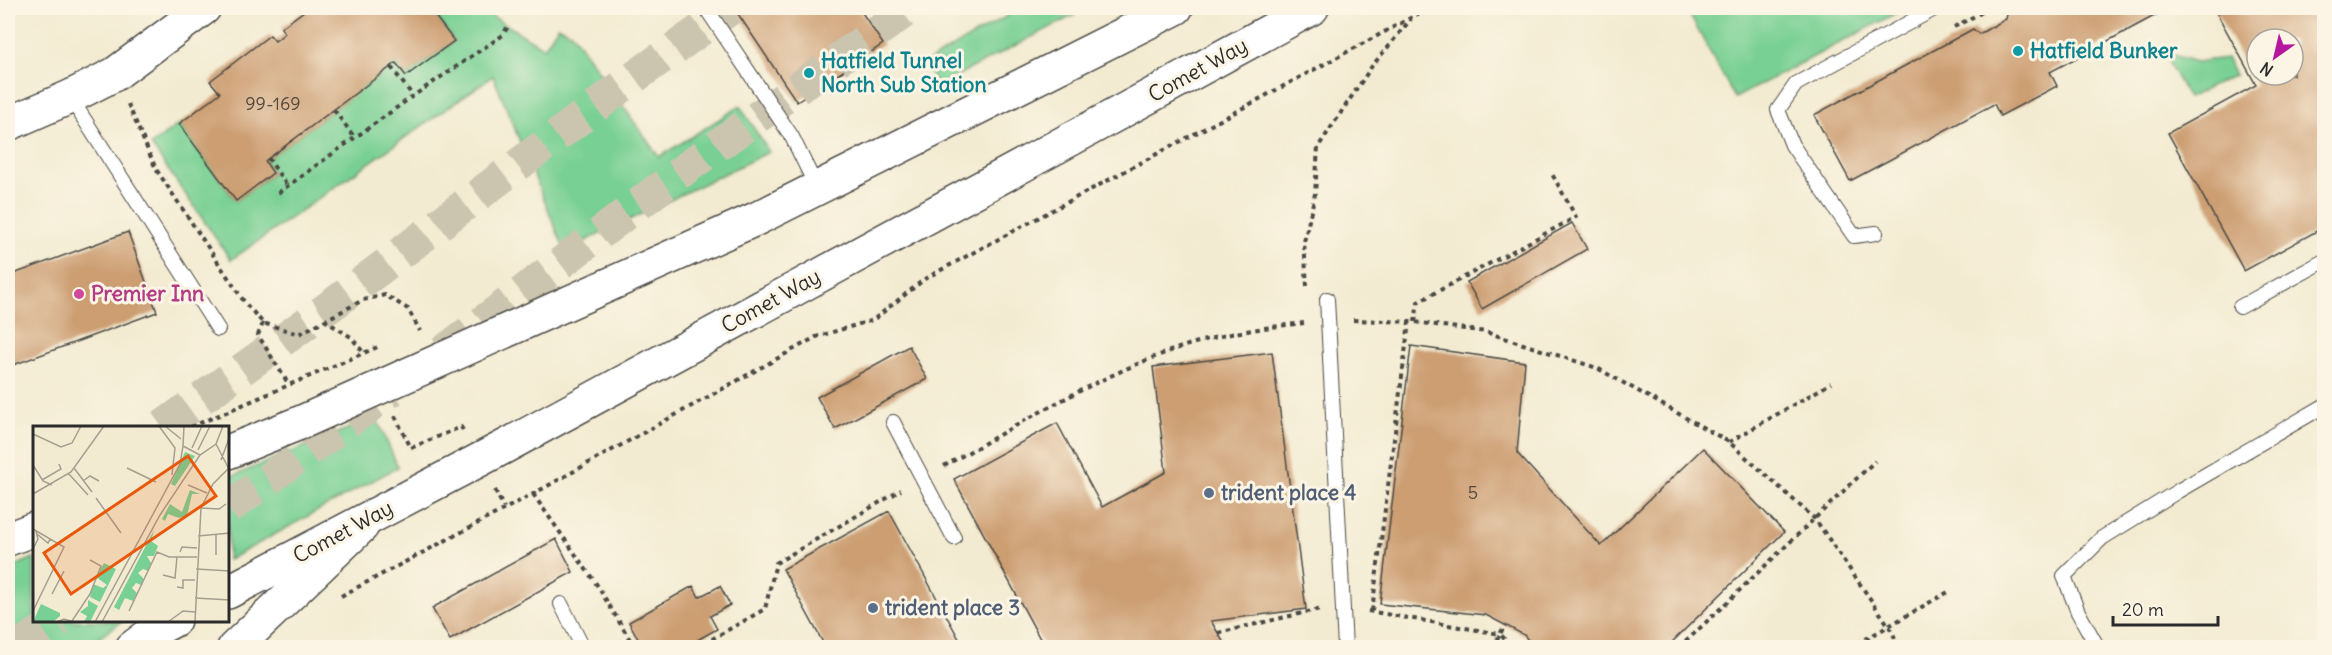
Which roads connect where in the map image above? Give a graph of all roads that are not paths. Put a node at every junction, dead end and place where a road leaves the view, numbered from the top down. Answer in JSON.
{"nodes":[{"id":1,"x":204,"y":8,"type":"edge"},
{"id":2,"x":706,"y":8,"type":"edge"},
{"id":3,"x":1176,"y":8,"type":"edge"},
{"id":4,"x":1312,"y":8,"type":"edge"},
{"id":5,"x":1936,"y":8,"type":"edge"},
{"id":6,"x":70,"y":97,"type":"junction"},
{"id":7,"x":8,"y":124,"type":"edge"},
{"id":8,"x":817,"y":188,"type":"junction"},
{"id":9,"x":1876,"y":233,"type":"dead end"},
{"id":10,"x":2325,"y":261,"type":"edge"},
{"id":11,"x":1327,"y":299,"type":"dead end"},
{"id":12,"x":2240,"y":307,"type":"dead end"},
{"id":13,"x":218,"y":329,"type":"dead end"},
{"id":14,"x":2325,"y":406,"type":"edge"},
{"id":15,"x":893,"y":422,"type":"dead end"},
{"id":16,"x":230,"y":451,"type":"edge"},
{"id":17,"x":370,"y":519,"type":"junction"},
{"id":18,"x":33,"y":529,"type":"edge"},
{"id":19,"x":8,"y":538,"type":"edge"},
{"id":20,"x":954,"y":538,"type":"dead end"},
{"id":21,"x":230,"y":591,"type":"edge"},
{"id":22,"x":561,"y":604,"type":"dead end"},
{"id":23,"x":172,"y":622,"type":"edge"},
{"id":24,"x":132,"y":648,"type":"edge"},
{"id":25,"x":234,"y":648,"type":"edge"},
{"id":26,"x":583,"y":648,"type":"edge"},
{"id":27,"x":1345,"y":648,"type":"edge"},
{"id":28,"x":2098,"y":648,"type":"edge"}],
"edges":[{"from":1,"to":6,"type":"main road"},
{"from":2,"to":8,"type":"lane"},
{"from":3,"to":8,"type":"main road"},
{"from":4,"to":17,"type":"main road","name":"Comet Way"},
{"from":5,"to":9,"type":"lane"},
{"from":6,"to":7,"type":"main road"},
{"from":6,"to":13,"type":"lane"},
{"from":8,"to":16,"type":"main road"},
{"from":10,"to":12,"type":"lane"},
{"from":11,"to":27,"type":"lane"},
{"from":14,"to":28,"type":"lane"},
{"from":15,"to":20,"type":"lane"},
{"from":17,"to":21,"type":"main road","name":"Comet Way"},
{"from":17,"to":25,"type":"main road"},
{"from":18,"to":19,"type":"main road"},
{"from":22,"to":26,"type":"lane"},
{"from":23,"to":24,"type":"main road"}]}
